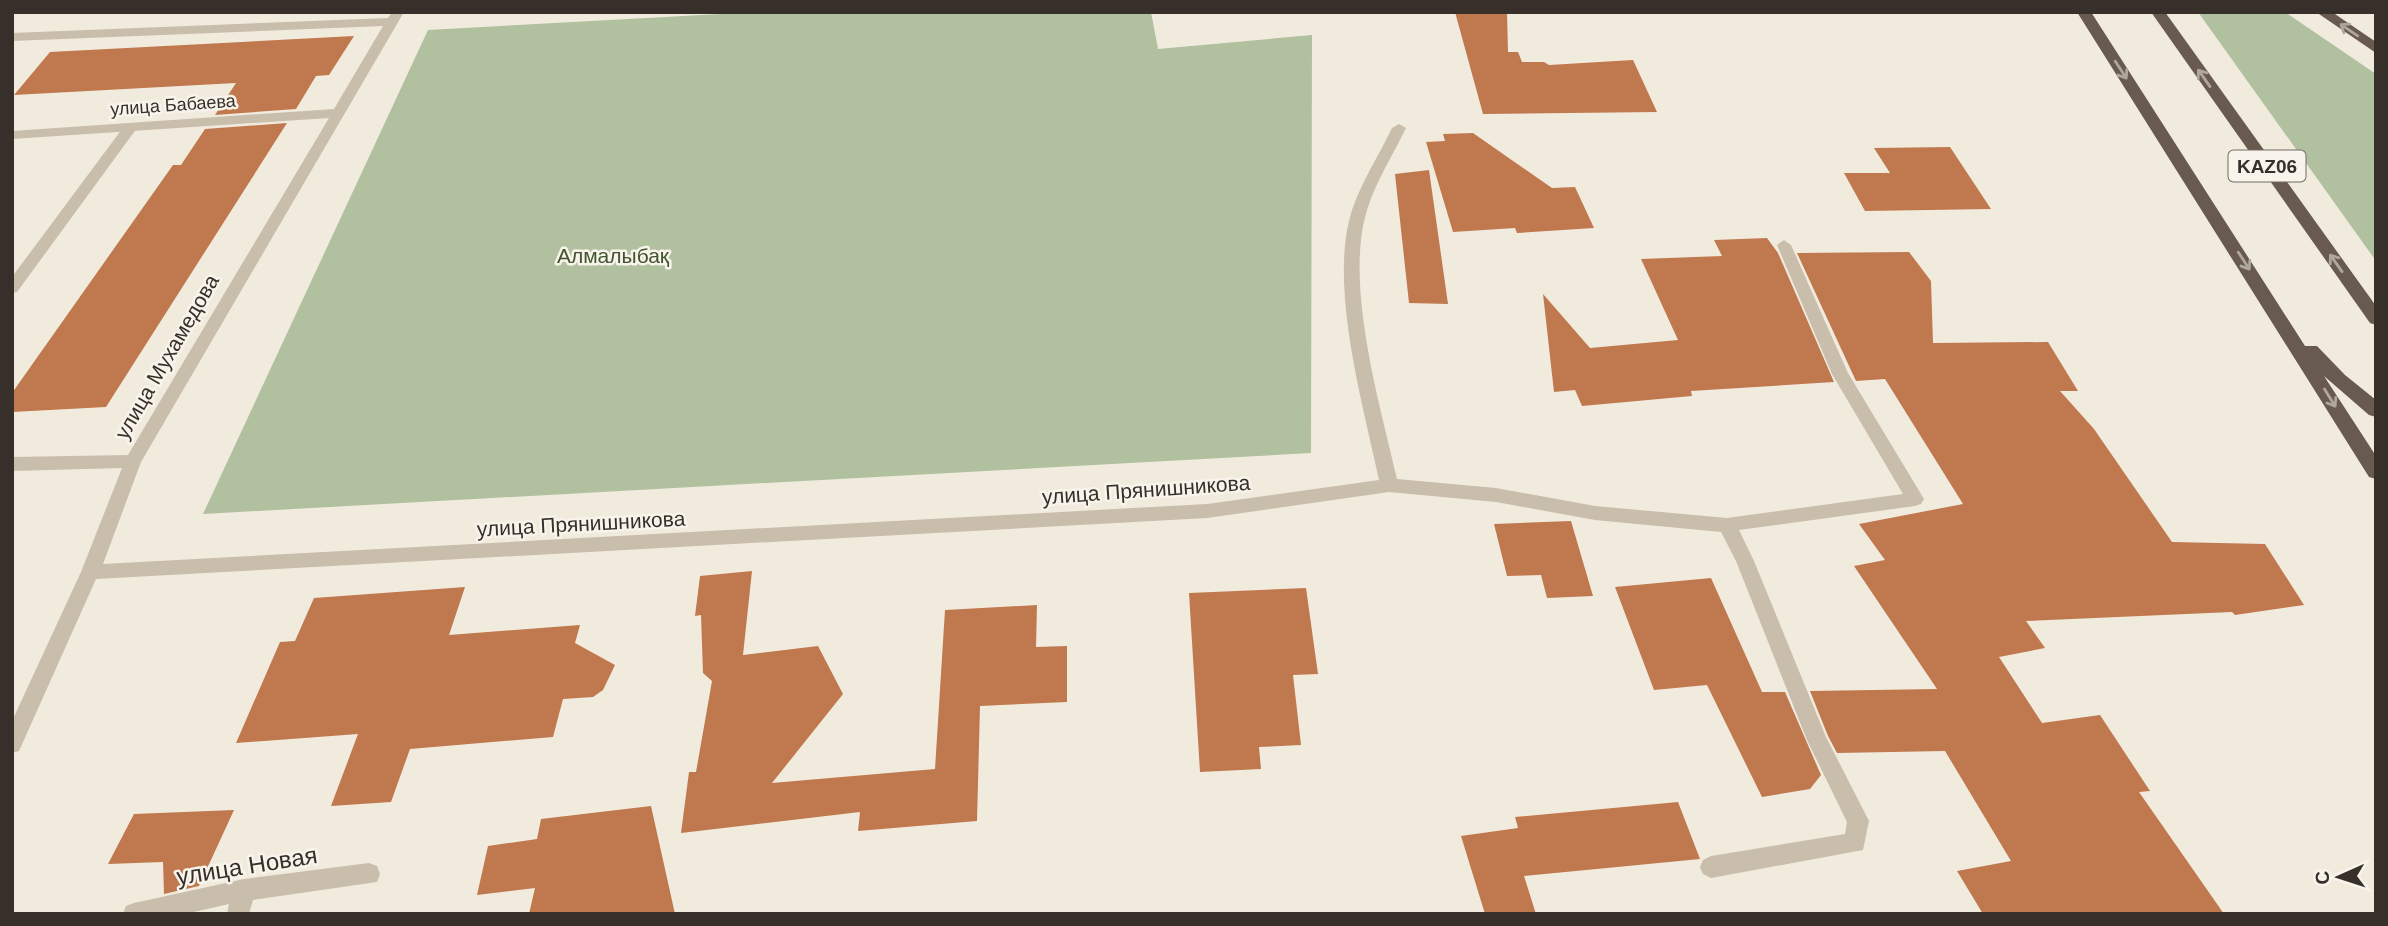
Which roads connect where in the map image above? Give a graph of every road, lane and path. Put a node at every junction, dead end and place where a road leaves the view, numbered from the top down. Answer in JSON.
{"nodes":[{"id":1,"x":2084,"y":12,"type":"edge"},
{"id":2,"x":2158,"y":12,"type":"edge"},
{"id":3,"x":2323,"y":12,"type":"edge"},
{"id":4,"x":396,"y":17,"type":"edge"},
{"id":5,"x":12,"y":37,"type":"edge"},
{"id":6,"x":2376,"y":48,"type":"edge"},
{"id":7,"x":337,"y":113,"type":"junction"},
{"id":8,"x":130,"y":128,"type":"junction"},
{"id":9,"x":1399,"y":128,"type":"dead end"},
{"id":10,"x":12,"y":135,"type":"edge"},
{"id":11,"x":1784,"y":245,"type":"dead end"},
{"id":12,"x":12,"y":288,"type":"edge"},
{"id":13,"x":2281,"y":319,"type":"junction"},
{"id":14,"x":2376,"y":319,"type":"edge"},
{"id":15,"x":2376,"y":410,"type":"edge"},
{"id":16,"x":133,"y":461,"type":"junction"},
{"id":17,"x":12,"y":464,"type":"edge"},
{"id":18,"x":2376,"y":472,"type":"edge"},
{"id":19,"x":1389,"y":485,"type":"junction"},
{"id":20,"x":1727,"y":524,"type":"junction"},
{"id":21,"x":90,"y":572,"type":"junction"},
{"id":22,"x":12,"y":744,"type":"edge"},
{"id":23,"x":1711,"y":867,"type":"dead end"},
{"id":24,"x":369,"y":874,"type":"dead end"},
{"id":25,"x":244,"y":890,"type":"junction"},
{"id":26,"x":134,"y":914,"type":"edge"},
{"id":27,"x":238,"y":914,"type":"edge"}],
"edges":[{"from":1,"to":13,"type":"highway","number":"KАZ06","one_way":true},
{"from":14,"to":2,"type":"highway","number":"KАZ06","one_way":true},
{"from":6,"to":3,"type":"highway","one_way":true},
{"from":4,"to":5,"type":"street"},
{"from":4,"to":7,"type":"street","name":"улица Мухамедова"},
{"from":7,"to":8,"type":"street","name":"улица Бабаева"},
{"from":7,"to":16,"type":"street","name":"улица Мухамедова"},
{"from":8,"to":10,"type":"street","name":"улица Бабаева"},
{"from":8,"to":12,"type":"street"},
{"from":9,"to":19,"type":"street"},
{"from":11,"to":20,"type":"street","name":"улица Прянишникова"},
{"from":13,"to":15,"type":"highway"},
{"from":13,"to":18,"type":"highway","number":"KАZ06","one_way":true},
{"from":16,"to":17,"type":"street"},
{"from":16,"to":21,"type":"street","name":"улица Мухамедова"},
{"from":19,"to":20,"type":"street","name":"улица Прянишникова"},
{"from":19,"to":21,"type":"street","name":"улица Прянишникова"},
{"from":20,"to":23,"type":"street"},
{"from":21,"to":22,"type":"street","name":"улица Мухамедова"},
{"from":24,"to":25,"type":"street","name":"улица Новая"},
{"from":25,"to":26,"type":"street","name":"улица Новая"},
{"from":25,"to":27,"type":"street"}]}
